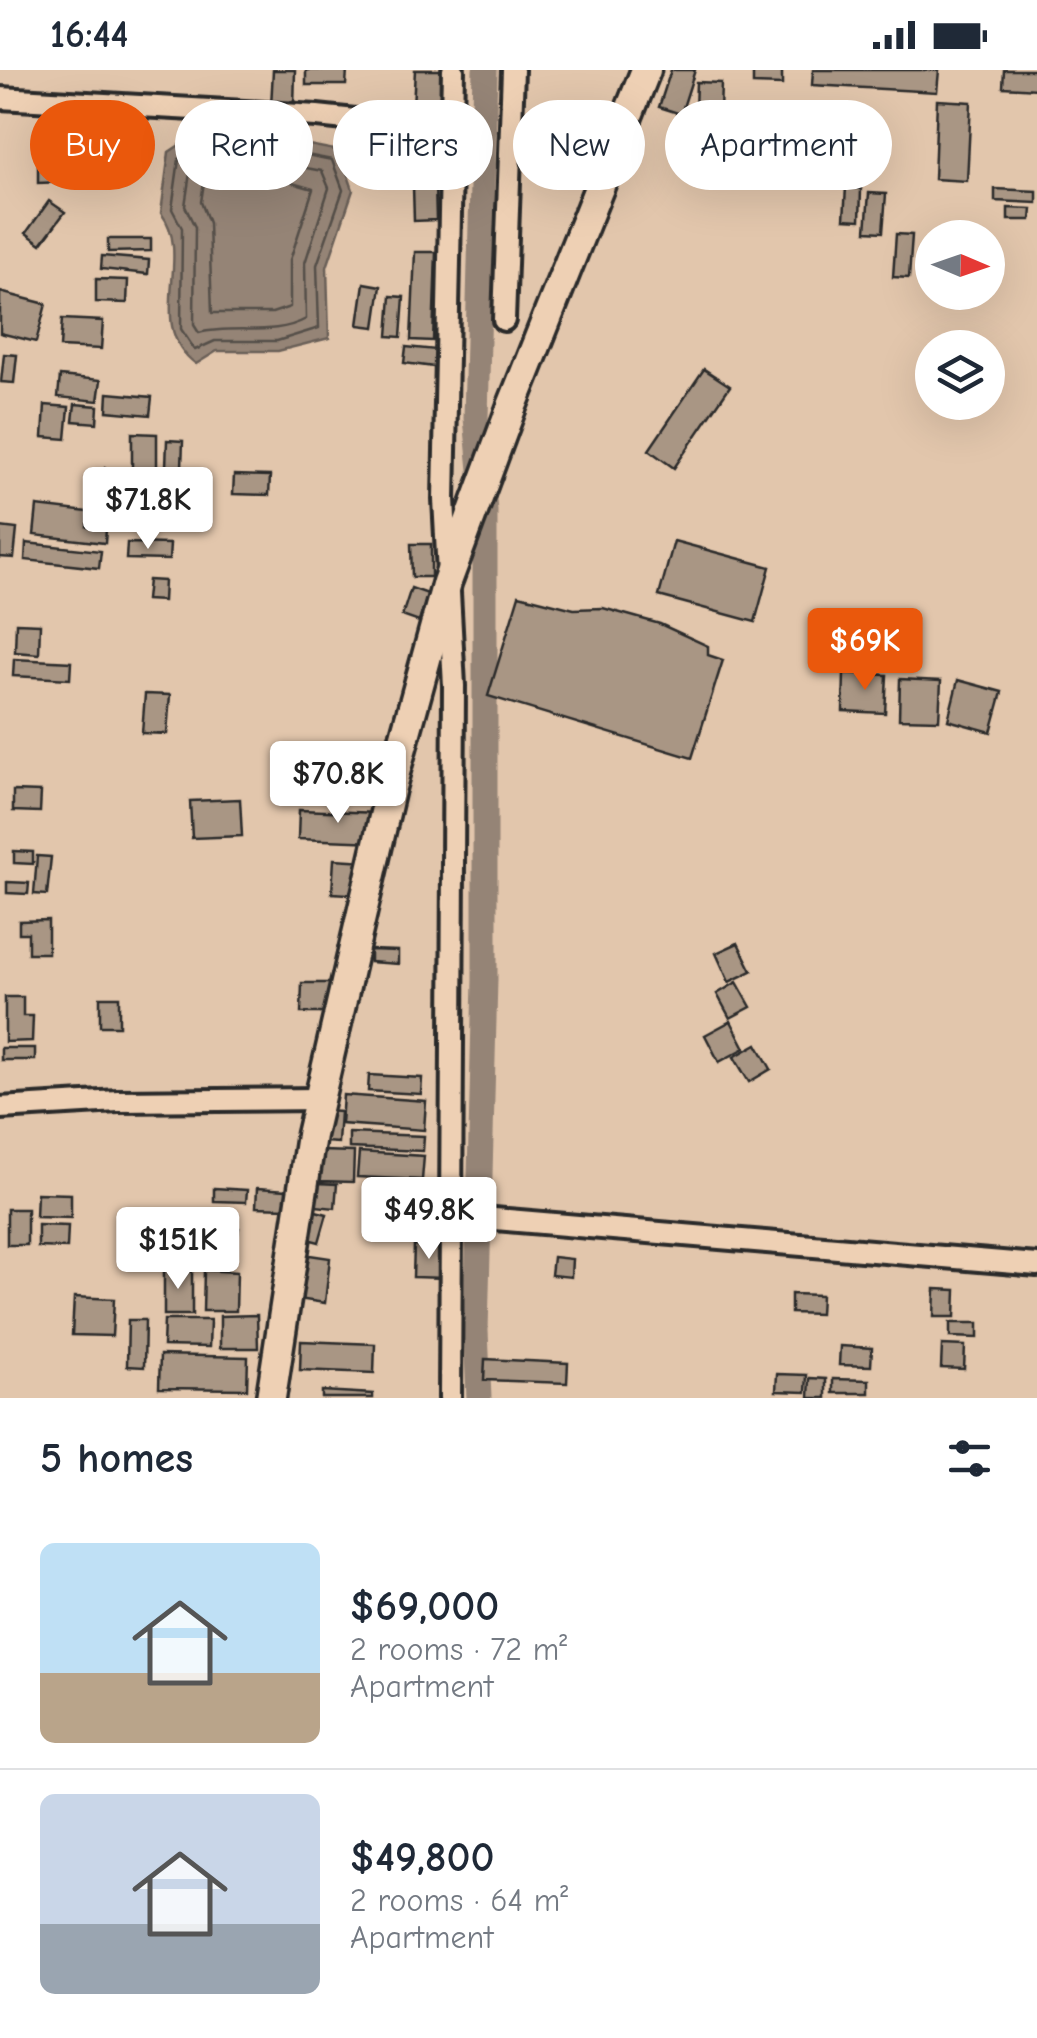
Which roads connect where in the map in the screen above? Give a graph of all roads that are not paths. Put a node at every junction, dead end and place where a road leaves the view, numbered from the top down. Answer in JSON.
{"nodes":[{"id":1,"x":453,"y":70,"type":"edge"},
{"id":2,"x":513,"y":70,"type":"edge"},
{"id":3,"x":646,"y":70,"type":"edge"},
{"id":4,"x":0,"y":98,"type":"edge"},
{"id":5,"x":452,"y":100,"type":"edge"},
{"id":6,"x":333,"y":118,"type":"edge"},
{"id":7,"x":450,"y":190,"type":"edge"},
{"id":8,"x":504,"y":320,"type":"dead end"},
{"id":9,"x":447,"y":582,"type":"junction"},
{"id":10,"x":319,"y":1099,"type":"junction"},
{"id":11,"x":0,"y":1108,"type":"edge"},
{"id":12,"x":456,"y":1216,"type":"junction"},
{"id":13,"x":1037,"y":1266,"type":"edge"},
{"id":14,"x":271,"y":1398,"type":"edge"},
{"id":15,"x":450,"y":1398,"type":"edge"}],
"edges":[{"from":1,"to":5,"type":"street"},
{"from":2,"to":8,"type":"street"},
{"from":3,"to":9,"type":"street"},
{"from":4,"to":6,"type":"street"},
{"from":7,"to":9,"type":"street"},
{"from":9,"to":10,"type":"street"},
{"from":9,"to":12,"type":"street"},
{"from":10,"to":11,"type":"street"},
{"from":10,"to":14,"type":"street"},
{"from":12,"to":13,"type":"street"},
{"from":12,"to":15,"type":"street"}]}
